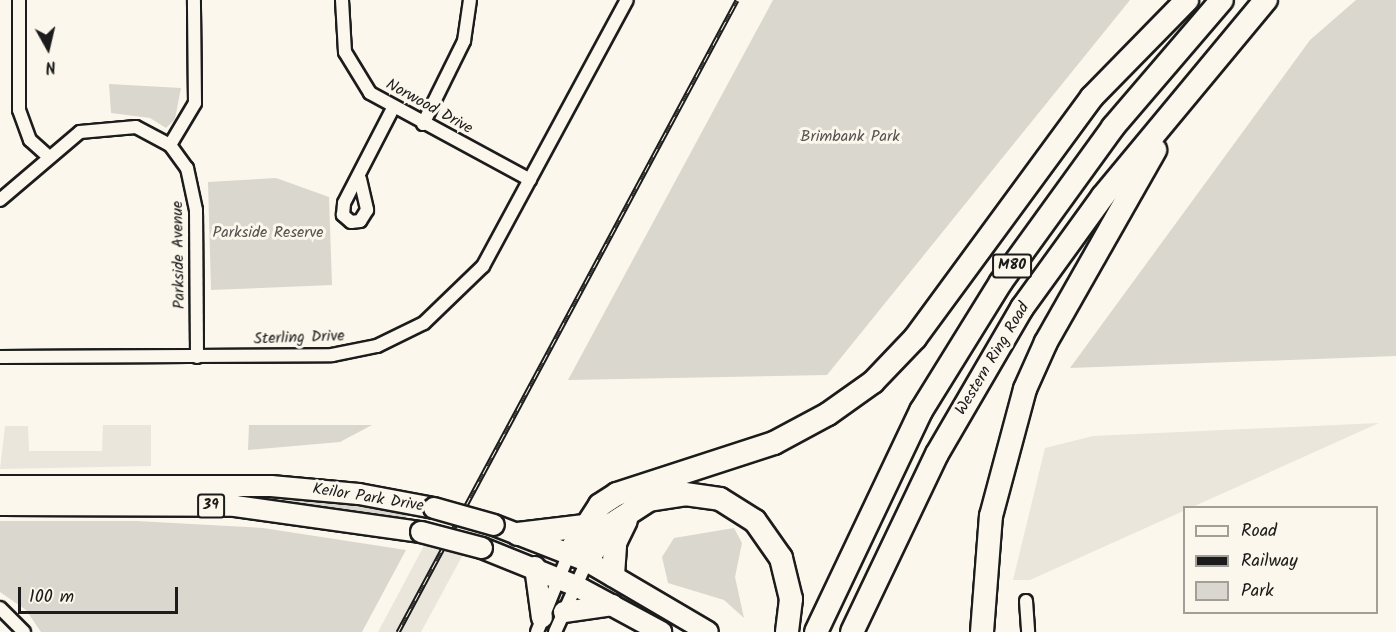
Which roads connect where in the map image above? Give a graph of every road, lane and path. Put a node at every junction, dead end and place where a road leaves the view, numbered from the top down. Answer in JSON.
{"nodes":[{"id":1,"x":19,"y":0,"type":"edge"},
{"id":2,"x":194,"y":0,"type":"edge"},
{"id":3,"x":342,"y":0,"type":"edge"},
{"id":4,"x":470,"y":0,"type":"edge"},
{"id":5,"x":627,"y":0,"type":"edge"},
{"id":6,"x":1187,"y":0,"type":"edge"},
{"id":7,"x":1222,"y":0,"type":"edge"},
{"id":8,"x":1266,"y":0,"type":"edge"},
{"id":9,"x":1204,"y":73,"type":"junction"},
{"id":10,"x":393,"y":108,"type":"junction"},
{"id":11,"x":423,"y":124,"type":"junction"},
{"id":12,"x":170,"y":145,"type":"junction"},
{"id":13,"x":48,"y":156,"type":"junction"},
{"id":14,"x":360,"y":179,"type":"dead end"},
{"id":15,"x":530,"y":180,"type":"junction"},
{"id":16,"x":0,"y":200,"type":"edge"},
{"id":17,"x":0,"y":357,"type":"edge"},
{"id":18,"x":197,"y":357,"type":"junction"},
{"id":19,"x":0,"y":486,"type":"edge"},
{"id":20,"x":0,"y":505,"type":"edge"},
{"id":21,"x":636,"y":507,"type":"junction"},
{"id":22,"x":583,"y":526,"type":"junction"},
{"id":23,"x":524,"y":536,"type":"junction"},
{"id":24,"x":535,"y":567,"type":"junction"},
{"id":25,"x":571,"y":569,"type":"junction"},
{"id":26,"x":613,"y":575,"type":"junction"},
{"id":27,"x":1026,"y":601,"type":"dead end"},
{"id":28,"x":614,"y":605,"type":"junction"},
{"id":29,"x":0,"y":608,"type":"edge"},
{"id":30,"x":564,"y":612,"type":"junction"},
{"id":31,"x":545,"y":627,"type":"edge"},
{"id":32,"x":24,"y":632,"type":"edge"},
{"id":33,"x":661,"y":632,"type":"edge"},
{"id":34,"x":708,"y":632,"type":"edge"},
{"id":35,"x":788,"y":632,"type":"edge"},
{"id":36,"x":816,"y":632,"type":"edge"},
{"id":37,"x":852,"y":632,"type":"edge"},
{"id":38,"x":982,"y":632,"type":"edge"},
{"id":39,"x":1028,"y":632,"type":"edge"}],
"edges":[{"from":1,"to":13,"type":"street"},
{"from":2,"to":12,"type":"street"},
{"from":3,"to":10,"type":"street","name":"Norwood Drive"},
{"from":4,"to":11,"type":"street"},
{"from":5,"to":15,"type":"street","name":"Sterling Drive"},
{"from":6,"to":22,"type":"highway"},
{"from":7,"to":36,"type":"highway","name":"Western Ring Road","number":"M80"},
{"from":8,"to":9,"type":"highway","name":"Western Ring Road","number":"M80"},
{"from":9,"to":37,"type":"highway","name":"Western Ring Road","number":"M80"},
{"from":9,"to":38,"type":"highway"},
{"from":10,"to":11,"type":"street","name":"Norwood Drive"},
{"from":10,"to":14,"type":"street"},
{"from":11,"to":15,"type":"street","name":"Norwood Drive"},
{"from":12,"to":13,"type":"street","name":"Parkside Avenue"},
{"from":12,"to":18,"type":"street","name":"Parkside Avenue"},
{"from":13,"to":16,"type":"street","name":"Parkside Avenue"},
{"from":15,"to":18,"type":"street","name":"Sterling Drive"},
{"from":17,"to":18,"type":"street","name":"Sterling Drive"},
{"from":19,"to":23,"type":"main road","name":"Keilor Park Drive","number":"39","bridge":true},
{"from":20,"to":24,"type":"main road","name":"Keilor Park Drive","number":"39","bridge":true},
{"from":21,"to":25,"type":"highway"},
{"from":21,"to":26,"type":"highway"},
{"from":21,"to":35,"type":"highway"},
{"from":22,"to":23,"type":"highway"},
{"from":22,"to":25,"type":"highway"},
{"from":23,"to":25,"type":"main road","name":"Keilor Park Drive","number":"39"},
{"from":24,"to":25,"type":"main road","name":"Keilor Park Drive","number":"39"},
{"from":24,"to":31,"type":"main road"},
{"from":25,"to":26,"type":"main road","name":"Keilor Park Drive","number":"39"},
{"from":25,"to":28,"type":"main road","name":"Keilor Park Drive","number":"39"},
{"from":25,"to":30,"type":"street"},
{"from":25,"to":31,"type":"street"},
{"from":26,"to":34,"type":"main road","name":"Keilor Park Drive","number":"39"},
{"from":27,"to":39,"type":"street"},
{"from":28,"to":30,"type":"main road"},
{"from":28,"to":33,"type":"main road","name":"Keilor Park Drive","number":"39"},
{"from":29,"to":32,"type":"street"},
{"from":30,"to":31,"type":"street"}]}
